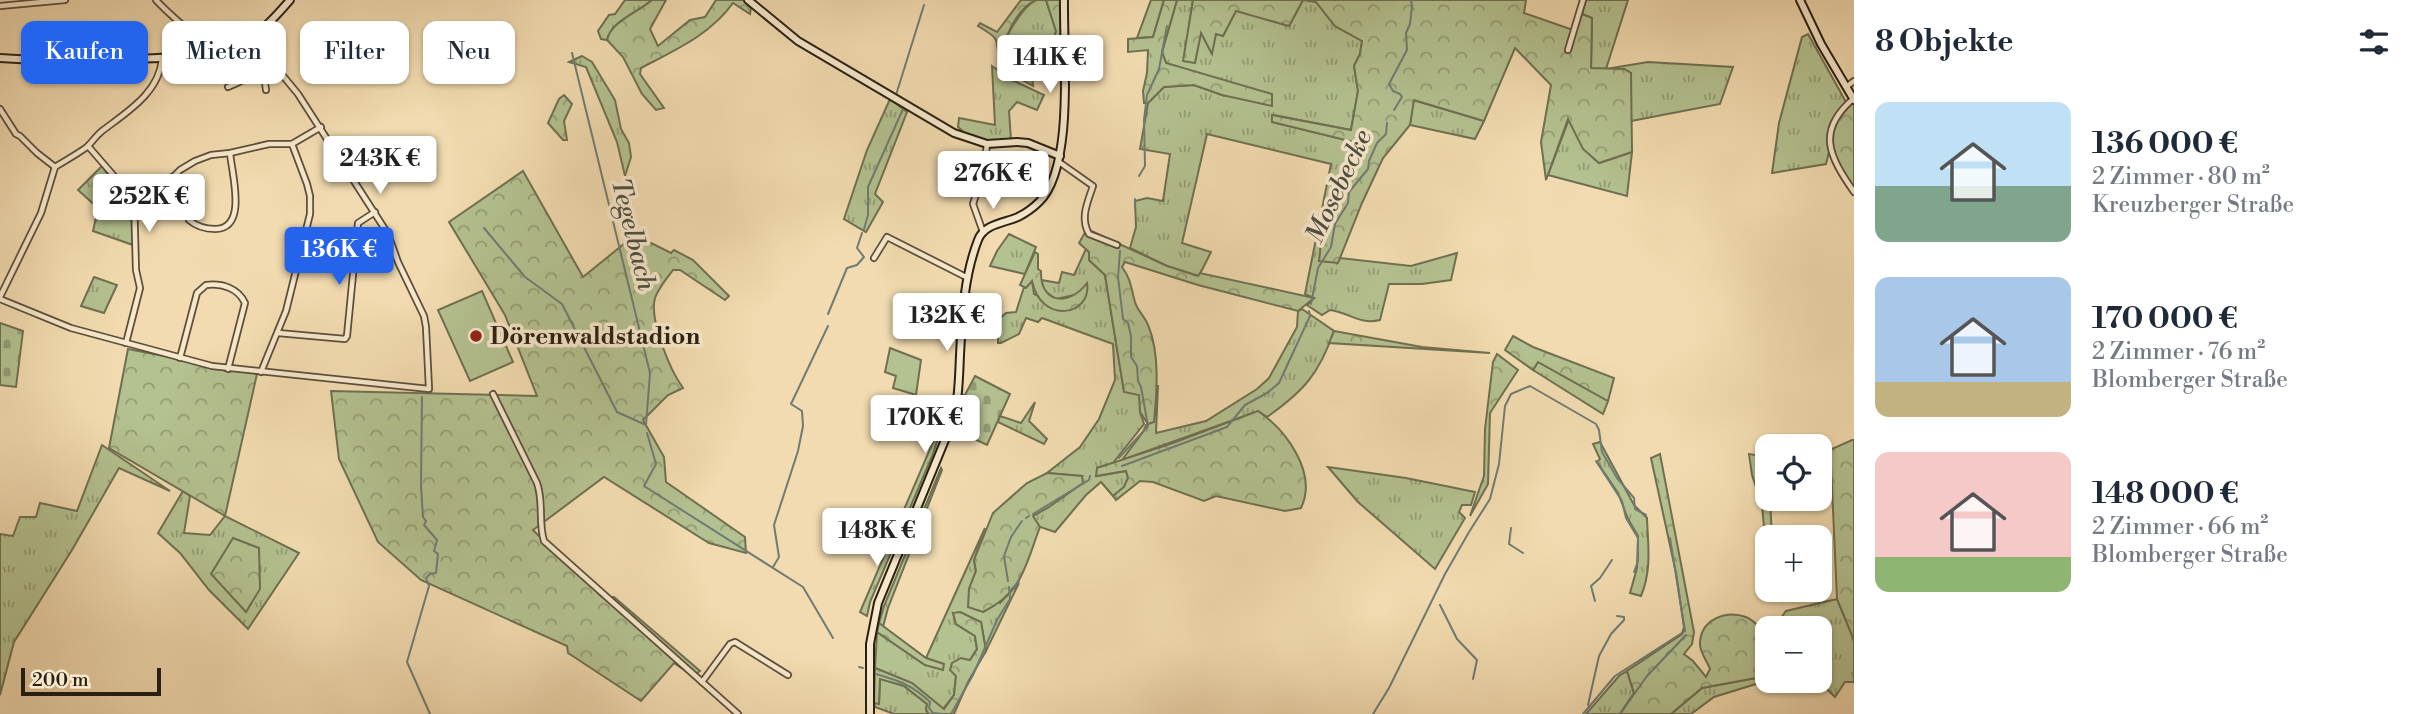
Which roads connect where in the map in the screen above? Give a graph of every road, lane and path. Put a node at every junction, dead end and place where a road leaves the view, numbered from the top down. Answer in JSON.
{"nodes":[{"id":1,"x":65,"y":0,"type":"edge"},
{"id":2,"x":156,"y":0,"type":"edge"},
{"id":3,"x":290,"y":0,"type":"edge"},
{"id":4,"x":748,"y":0,"type":"edge"},
{"id":5,"x":1064,"y":0,"type":"edge"},
{"id":6,"x":1583,"y":0,"type":"edge"},
{"id":7,"x":1800,"y":0,"type":"edge"},
{"id":8,"x":0,"y":6,"type":"edge"},
{"id":9,"x":177,"y":21,"type":"edge"},
{"id":10,"x":270,"y":21,"type":"edge"},
{"id":11,"x":1568,"y":50,"type":"dead end"},
{"id":12,"x":0,"y":58,"type":"edge"},
{"id":13,"x":162,"y":59,"type":"joint"},
{"id":14,"x":286,"y":80,"type":"edge"},
{"id":15,"x":1854,"y":81,"type":"edge"},
{"id":16,"x":234,"y":84,"type":"edge"},
{"id":17,"x":265,"y":84,"type":"edge"},
{"id":18,"x":228,"y":87,"type":"dead end"},
{"id":19,"x":1845,"y":87,"type":"junction"},
{"id":20,"x":266,"y":90,"type":"dead end"},
{"id":21,"x":1854,"y":100,"type":"edge"},
{"id":22,"x":0,"y":109,"type":"edge"},
{"id":23,"x":321,"y":127,"type":"junction"},
{"id":24,"x":292,"y":144,"type":"junction"},
{"id":25,"x":987,"y":144,"type":"junction"},
{"id":26,"x":88,"y":146,"type":"junction"},
{"id":27,"x":230,"y":153,"type":"junction"},
{"id":28,"x":1060,"y":159,"type":"junction"},
{"id":29,"x":55,"y":167,"type":"junction"},
{"id":30,"x":174,"y":176,"type":"junction"},
{"id":31,"x":1854,"y":192,"type":"edge"},
{"id":32,"x":132,"y":196,"type":"junction"},
{"id":33,"x":375,"y":212,"type":"junction"},
{"id":34,"x":983,"y":232,"type":"junction"},
{"id":35,"x":1117,"y":245,"type":"dead end"},
{"id":36,"x":874,"y":258,"type":"dead end"},
{"id":37,"x":969,"y":278,"type":"junction"},
{"id":38,"x":0,"y":298,"type":"edge"},
{"id":39,"x":278,"y":333,"type":"junction"},
{"id":40,"x":126,"y":343,"type":"junction"},
{"id":41,"x":180,"y":358,"type":"junction"},
{"id":42,"x":228,"y":369,"type":"junction"},
{"id":43,"x":261,"y":372,"type":"junction"},
{"id":44,"x":493,"y":394,"type":"dead end"},
{"id":45,"x":788,"y":675,"type":"dead end"},
{"id":46,"x":702,"y":682,"type":"junction"},
{"id":47,"x":738,"y":714,"type":"edge"},
{"id":48,"x":870,"y":714,"type":"edge"}],
"edges":[{"from":1,"to":8,"type":"street"},
{"from":2,"to":9,"type":"street"},
{"from":3,"to":10,"type":"main road"},
{"from":4,"to":25,"type":"main road"},
{"from":5,"to":28,"type":"main road"},
{"from":6,"to":11,"type":"street"},
{"from":7,"to":19,"type":"main road"},
{"from":12,"to":13,"type":"main road"},
{"from":13,"to":26,"type":"street"},
{"from":14,"to":23,"type":"street"},
{"from":15,"to":19,"type":"street"},
{"from":16,"to":18,"type":"street"},
{"from":17,"to":20,"type":"street"},
{"from":19,"to":21,"type":"main road"},
{"from":21,"to":31,"type":"street"},
{"from":22,"to":29,"type":"street"},
{"from":23,"to":24,"type":"street"},
{"from":23,"to":33,"type":"street"},
{"from":24,"to":27,"type":"street"},
{"from":24,"to":39,"type":"street"},
{"from":25,"to":28,"type":"main road"},
{"from":25,"to":34,"type":"street"},
{"from":26,"to":29,"type":"street"},
{"from":26,"to":32,"type":"street"},
{"from":27,"to":30,"type":"street"},
{"from":27,"to":30,"type":"street"},
{"from":28,"to":34,"type":"main road"},
{"from":28,"to":35,"type":"street"},
{"from":29,"to":38,"type":"street"},
{"from":30,"to":32,"type":"street"},
{"from":32,"to":40,"type":"street"},
{"from":33,"to":39,"type":"street"},
{"from":33,"to":43,"type":"street"},
{"from":34,"to":37,"type":"main road"},
{"from":36,"to":37,"type":"street"},
{"from":37,"to":48,"type":"main road"},
{"from":38,"to":40,"type":"street"},
{"from":39,"to":43,"type":"street"},
{"from":40,"to":41,"type":"street"},
{"from":41,"to":42,"type":"street"},
{"from":41,"to":42,"type":"street"},
{"from":42,"to":43,"type":"street"},
{"from":44,"to":46,"type":"street"},
{"from":45,"to":46,"type":"street"},
{"from":46,"to":47,"type":"street"}]}
